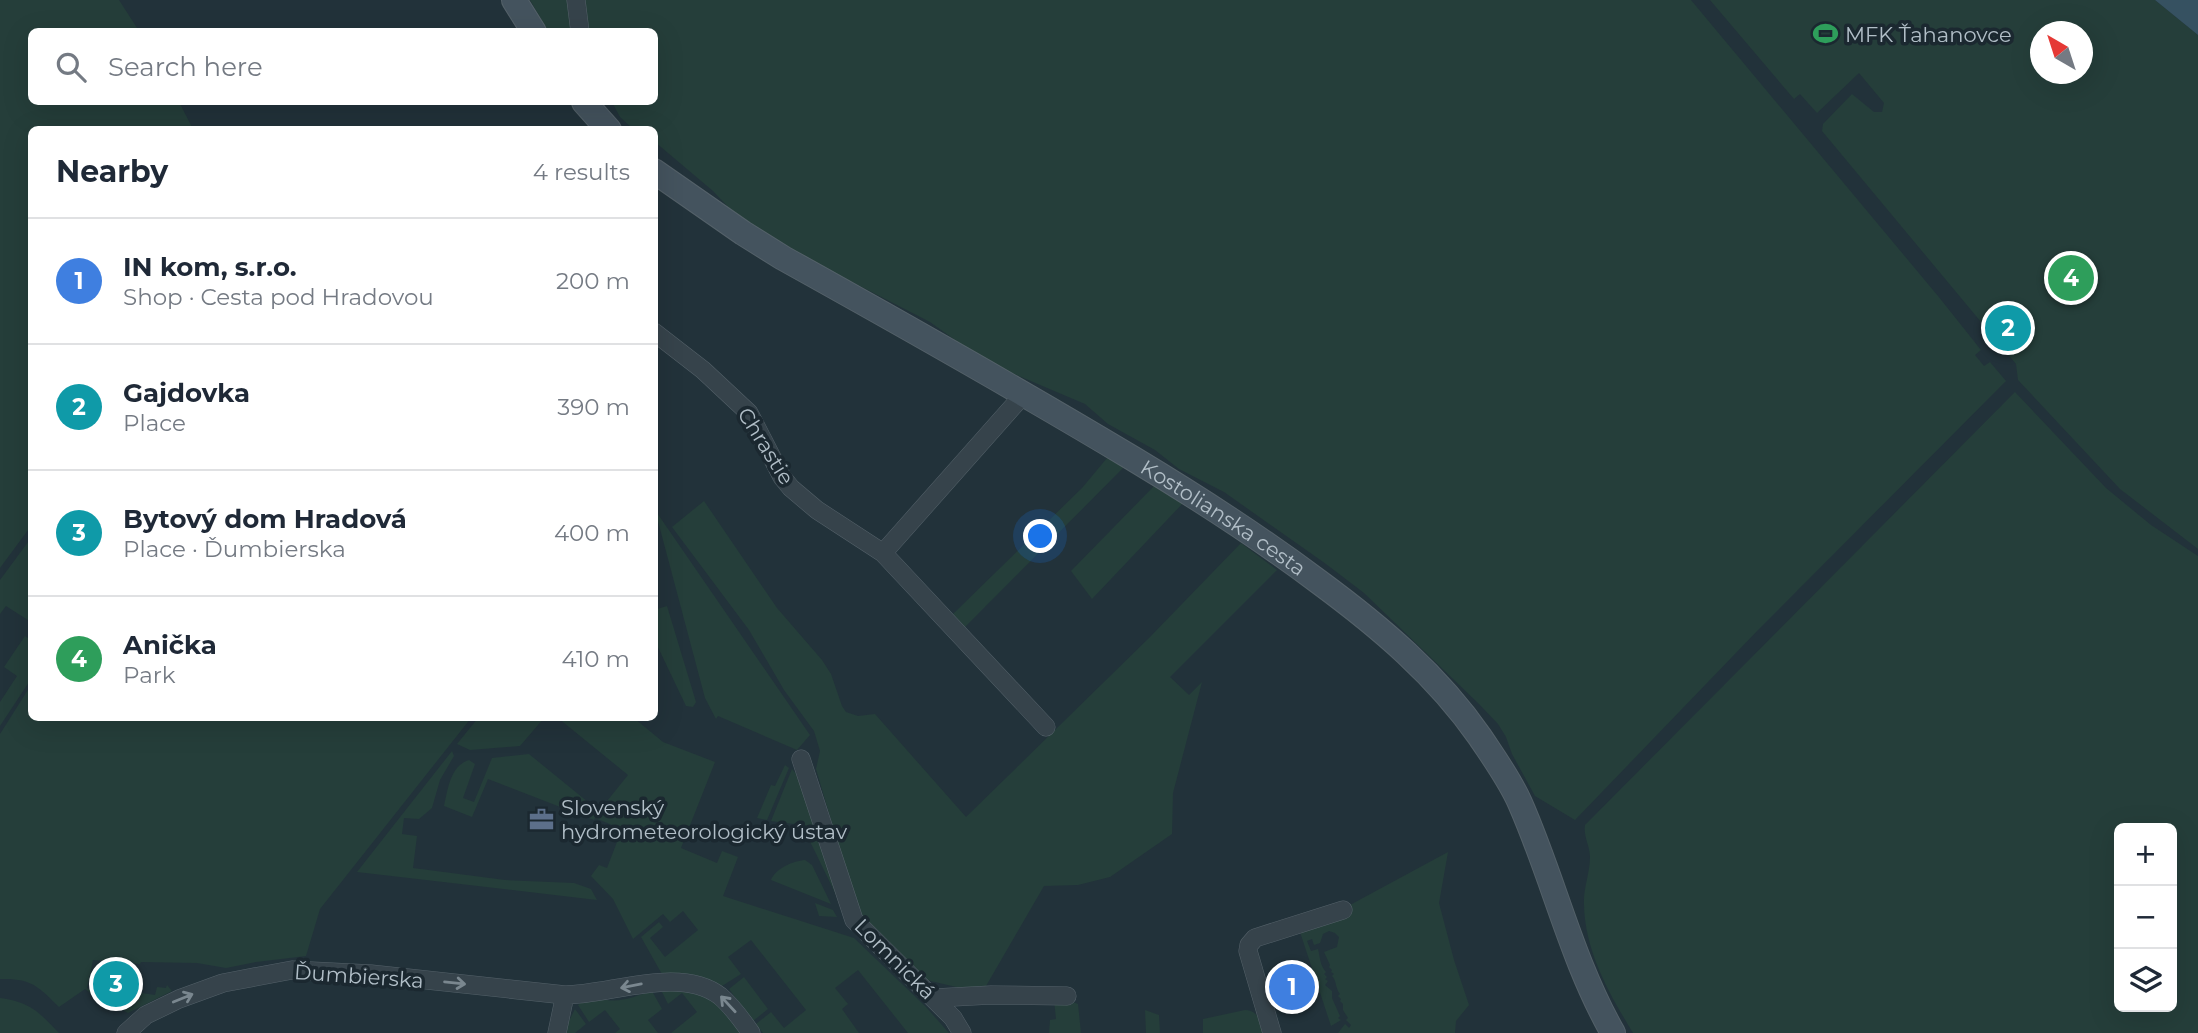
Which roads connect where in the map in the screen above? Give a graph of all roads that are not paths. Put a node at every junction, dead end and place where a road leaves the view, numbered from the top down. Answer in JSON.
{"nodes":[{"id":1,"x":514,"y":0,"type":"edge"},
{"id":2,"x":576,"y":0,"type":"edge"},
{"id":3,"x":532,"y":28,"type":"edge"},
{"id":4,"x":580,"y":28,"type":"edge"},
{"id":5,"x":588,"y":105,"type":"edge"},
{"id":6,"x":604,"y":118,"type":"edge"},
{"id":7,"x":658,"y":175,"type":"edge"},
{"id":8,"x":658,"y":335,"type":"edge"},
{"id":9,"x":1024,"y":394,"type":"junction"},
{"id":10,"x":883,"y":553,"type":"junction"},
{"id":11,"x":1046,"y":727,"type":"dead end"},
{"id":12,"x":801,"y":759,"type":"dead end"},
{"id":13,"x":1343,"y":910,"type":"dead end"},
{"id":14,"x":565,"y":995,"type":"junction"},
{"id":15,"x":1067,"y":996,"type":"dead end"},
{"id":16,"x":934,"y":998,"type":"junction"},
{"id":17,"x":126,"y":1033,"type":"edge"},
{"id":18,"x":556,"y":1033,"type":"edge"},
{"id":19,"x":751,"y":1033,"type":"edge"},
{"id":20,"x":962,"y":1033,"type":"edge"},
{"id":21,"x":1272,"y":1033,"type":"edge"},
{"id":22,"x":1613,"y":1033,"type":"edge"}],
"edges":[{"from":1,"to":3,"type":"street"},
{"from":2,"to":4,"type":"street"},
{"from":5,"to":6,"type":"street"},
{"from":7,"to":9,"type":"street","name":"Kostolianska cesta"},
{"from":8,"to":10,"type":"street","name":"Chrastie"},
{"from":9,"to":10,"type":"street"},
{"from":9,"to":22,"type":"street","name":"Kostolianska cesta"},
{"from":10,"to":11,"type":"street","name":"Chrastie"},
{"from":12,"to":16,"type":"street","name":"Lomnická"},
{"from":13,"to":21,"type":"street"},
{"from":17,"to":14,"type":"street","name":"Ďumbierska","one_way":true},
{"from":14,"to":18,"type":"street"},
{"from":19,"to":14,"type":"street","name":"Ďumbierska","one_way":true},
{"from":15,"to":16,"type":"street"},
{"from":16,"to":20,"type":"street","name":"Lomnická"}]}
